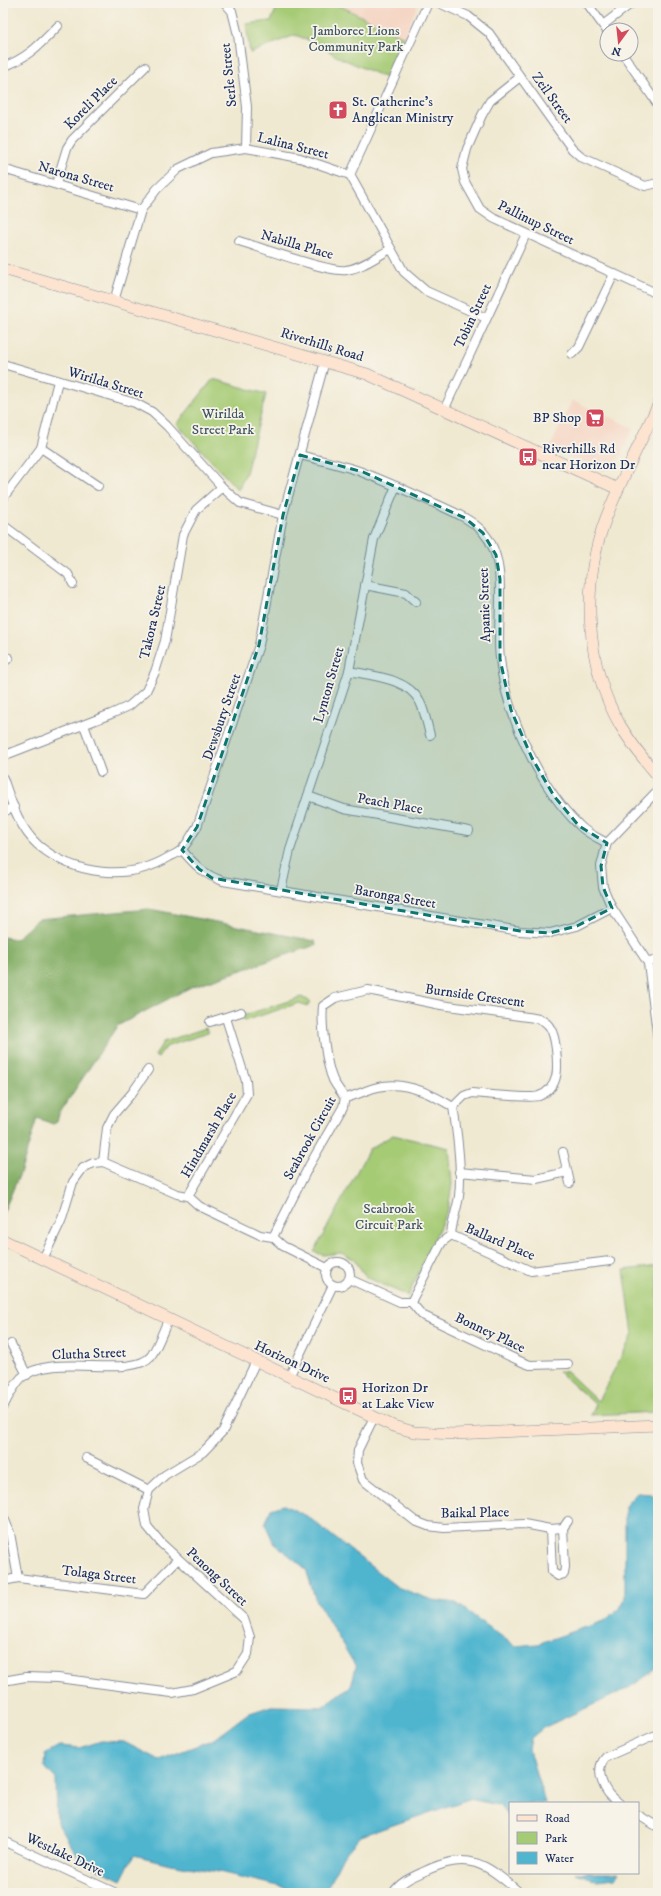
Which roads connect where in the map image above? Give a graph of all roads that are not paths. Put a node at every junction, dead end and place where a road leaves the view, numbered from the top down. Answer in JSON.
{"nodes":[{"id":1,"x":225,"y":3,"type":"edge"},
{"id":2,"x":428,"y":3,"type":"edge"},
{"id":3,"x":439,"y":3,"type":"edge"},
{"id":4,"x":587,"y":3,"type":"edge"},
{"id":5,"x":632,"y":3,"type":"edge"},
{"id":6,"x":601,"y":22,"type":"edge"},
{"id":7,"x":611,"y":22,"type":"edge"},
{"id":8,"x":58,"y":26,"type":"dead end"},
{"id":9,"x":628,"y":62,"type":"edge"},
{"id":10,"x":3,"y":67,"type":"edge"},
{"id":11,"x":145,"y":67,"type":"dead end"},
{"id":12,"x":520,"y":76,"type":"junction"},
{"id":13,"x":658,"y":105,"type":"edge"},
{"id":14,"x":246,"y":148,"type":"junction"},
{"id":15,"x":3,"y":169,"type":"edge"},
{"id":16,"x":350,"y":175,"type":"junction"},
{"id":17,"x":658,"y":183,"type":"edge"},
{"id":18,"x":56,"y":184,"type":"junction"},
{"id":19,"x":141,"y":210,"type":"junction"},
{"id":20,"x":526,"y":234,"type":"junction"},
{"id":21,"x":239,"y":241,"type":"dead end"},
{"id":22,"x":391,"y":249,"type":"junction"},
{"id":23,"x":3,"y":269,"type":"edge"},
{"id":24,"x":614,"y":274,"type":"junction"},
{"id":25,"x":658,"y":294,"type":"edge"},
{"id":26,"x":114,"y":301,"type":"junction"},
{"id":27,"x":486,"y":318,"type":"junction"},
{"id":28,"x":572,"y":354,"type":"dead end"},
{"id":29,"x":325,"y":362,"type":"junction"},
{"id":30,"x":3,"y":364,"type":"edge"},
{"id":31,"x":58,"y":382,"type":"junction"},
{"id":32,"x":658,"y":405,"type":"edge"},
{"id":33,"x":444,"y":410,"type":"junction"},
{"id":34,"x":41,"y":448,"type":"junction"},
{"id":35,"x":300,"y":455,"type":"junction"},
{"id":36,"x":98,"y":486,"type":"dead end"},
{"id":37,"x":396,"y":486,"type":"junction"},
{"id":38,"x":222,"y":487,"type":"junction"},
{"id":39,"x":618,"y":489,"type":"junction"},
{"id":40,"x":3,"y":498,"type":"edge"},
{"id":41,"x":283,"y":515,"type":"junction"},
{"id":42,"x":3,"y":525,"type":"edge"},
{"id":43,"x":73,"y":584,"type":"dead end"},
{"id":44,"x":365,"y":585,"type":"junction"},
{"id":45,"x":416,"y":602,"type":"dead end"},
{"id":46,"x":349,"y":671,"type":"junction"},
{"id":47,"x":84,"y":725,"type":"junction"},
{"id":48,"x":430,"y":734,"type":"dead end"},
{"id":49,"x":3,"y":756,"type":"edge"},
{"id":50,"x":101,"y":772,"type":"dead end"},
{"id":51,"x":658,"y":776,"type":"edge"},
{"id":52,"x":3,"y":778,"type":"edge"},
{"id":53,"x":658,"y":790,"type":"edge"},
{"id":54,"x":308,"y":796,"type":"junction"},
{"id":55,"x":14,"y":807,"type":"junction"},
{"id":56,"x":3,"y":812,"type":"edge"},
{"id":57,"x":469,"y":831,"type":"dead end"},
{"id":58,"x":607,"y":843,"type":"junction"},
{"id":59,"x":182,"y":850,"type":"junction"},
{"id":60,"x":281,"y":890,"type":"junction"},
{"id":61,"x":612,"y":908,"type":"junction"},
{"id":62,"x":658,"y":959,"type":"edge"},
{"id":63,"x":648,"y":963,"type":"junction"},
{"id":64,"x":241,"y":1012,"type":"dead end"},
{"id":65,"x":226,"y":1018,"type":"junction"},
{"id":66,"x":210,"y":1022,"type":"dead end"},
{"id":67,"x":658,"y":1040,"type":"edge"},
{"id":68,"x":148,"y":1070,"type":"dead end"},
{"id":69,"x":345,"y":1098,"type":"junction"},
{"id":70,"x":453,"y":1107,"type":"junction"},
{"id":71,"x":563,"y":1152,"type":"dead end"},
{"id":72,"x":103,"y":1162,"type":"junction"},
{"id":73,"x":459,"y":1172,"type":"junction"},
{"id":74,"x":567,"y":1172,"type":"junction"},
{"id":75,"x":570,"y":1183,"type":"dead end"},
{"id":76,"x":188,"y":1196,"type":"junction"},
{"id":77,"x":451,"y":1235,"type":"junction"},
{"id":78,"x":273,"y":1237,"type":"junction"},
{"id":79,"x":3,"y":1240,"type":"edge"},
{"id":80,"x":43,"y":1259,"type":"junction"},
{"id":81,"x":610,"y":1261,"type":"dead end"},
{"id":82,"x":327,"y":1268,"type":"junction"},
{"id":83,"x":349,"y":1279,"type":"junction"},
{"id":84,"x":333,"y":1285,"type":"junction"},
{"id":85,"x":411,"y":1302,"type":"junction"},
{"id":86,"x":168,"y":1320,"type":"junction"},
{"id":87,"x":11,"y":1344,"type":"dead end"},
{"id":88,"x":256,"y":1361,"type":"junction"},
{"id":89,"x":568,"y":1364,"type":"dead end"},
{"id":90,"x":27,"y":1375,"type":"junction"},
{"id":91,"x":288,"y":1377,"type":"junction"},
{"id":92,"x":3,"y":1406,"type":"edge"},
{"id":93,"x":374,"y":1417,"type":"junction"},
{"id":94,"x":658,"y":1425,"type":"edge"},
{"id":95,"x":86,"y":1458,"type":"dead end"},
{"id":96,"x":149,"y":1490,"type":"junction"},
{"id":97,"x":3,"y":1515,"type":"edge"},
{"id":98,"x":550,"y":1529,"type":"junction"},
{"id":99,"x":178,"y":1558,"type":"junction"},
{"id":100,"x":18,"y":1578,"type":"junction"},
{"id":101,"x":3,"y":1581,"type":"edge"},
{"id":102,"x":3,"y":1681,"type":"edge"},
{"id":103,"x":658,"y":1734,"type":"edge"},
{"id":104,"x":618,"y":1802,"type":"edge"},
{"id":105,"x":639,"y":1816,"type":"edge"},
{"id":106,"x":658,"y":1827,"type":"edge"},
{"id":107,"x":3,"y":1841,"type":"edge"},
{"id":108,"x":116,"y":1893,"type":"edge"},
{"id":109,"x":393,"y":1893,"type":"edge"},
{"id":110,"x":520,"y":1893,"type":"edge"}],
"edges":[{"from":1,"to":14,"type":"street","name":"Serle Street"},
{"from":2,"to":16,"type":"street"},
{"from":3,"to":12,"type":"street","name":"Zeil Street"},
{"from":4,"to":6,"type":"street"},
{"from":5,"to":7,"type":"street"},
{"from":8,"to":10,"type":"street"},
{"from":9,"to":13,"type":"street"},
{"from":11,"to":18,"type":"street","name":"Koreli Place"},
{"from":12,"to":17,"type":"street","name":"Zeil Street"},
{"from":12,"to":20,"type":"street","name":"Pallinup Street"},
{"from":14,"to":16,"type":"street","name":"Lalina Street"},
{"from":14,"to":19,"type":"street","name":"Lalina Street"},
{"from":15,"to":18,"type":"street","name":"Narona Street"},
{"from":16,"to":22,"type":"street"},
{"from":18,"to":19,"type":"street","name":"Narona Street"},
{"from":19,"to":26,"type":"street","name":"Lalina Street"},
{"from":20,"to":24,"type":"street","name":"Pallinup Street"},
{"from":20,"to":27,"type":"street","name":"Tobin Street"},
{"from":21,"to":22,"type":"street","name":"Nabilla Place"},
{"from":22,"to":27,"type":"street"},
{"from":23,"to":26,"type":"street","name":"Riverhills Road"},
{"from":24,"to":25,"type":"street","name":"Pallinup Street"},
{"from":24,"to":28,"type":"street"},
{"from":26,"to":29,"type":"street","name":"Riverhills Road"},
{"from":27,"to":33,"type":"street","name":"Tobin Street"},
{"from":29,"to":33,"type":"street","name":"Riverhills Road"},
{"from":29,"to":35,"type":"street","name":"Dewsbury Street"},
{"from":30,"to":31,"type":"street","name":"Wirilda Street"},
{"from":31,"to":34,"type":"street"},
{"from":31,"to":38,"type":"street","name":"Wirilda Street"},
{"from":32,"to":39,"type":"street"},
{"from":33,"to":39,"type":"street","name":"Riverhills Road"},
{"from":34,"to":36,"type":"street"},
{"from":34,"to":40,"type":"street"},
{"from":35,"to":37,"type":"street","name":"Apanie Street"},
{"from":35,"to":41,"type":"street","name":"Dewsbury Street"},
{"from":37,"to":44,"type":"street","name":"Lynton Street"},
{"from":37,"to":58,"type":"street","name":"Apanie Street"},
{"from":38,"to":41,"type":"street","name":"Wirilda Street"},
{"from":38,"to":47,"type":"street","name":"Takora Street"},
{"from":39,"to":51,"type":"street"},
{"from":41,"to":59,"type":"street","name":"Dewsbury Street"},
{"from":42,"to":43,"type":"street"},
{"from":44,"to":45,"type":"street"},
{"from":44,"to":46,"type":"street","name":"Lynton Street"},
{"from":46,"to":48,"type":"street"},
{"from":46,"to":54,"type":"street","name":"Lynton Street"},
{"from":47,"to":49,"type":"street","name":"Takora Street"},
{"from":47,"to":50,"type":"street"},
{"from":52,"to":55,"type":"street","name":"Dewsbury Street"},
{"from":53,"to":58,"type":"street"},
{"from":54,"to":57,"type":"street","name":"Peach Place"},
{"from":54,"to":60,"type":"street","name":"Lynton Street"},
{"from":55,"to":56,"type":"street"},
{"from":55,"to":59,"type":"street","name":"Dewsbury Street"},
{"from":58,"to":61,"type":"street"},
{"from":59,"to":60,"type":"street","name":"Baronga Street"},
{"from":60,"to":61,"type":"street","name":"Baronga Street"},
{"from":61,"to":63,"type":"street"},
{"from":62,"to":63,"type":"street"},
{"from":63,"to":67,"type":"street"},
{"from":64,"to":65,"type":"street"},
{"from":65,"to":66,"type":"street"},
{"from":65,"to":76,"type":"street","name":"Hindmarsh Place"},
{"from":68,"to":72,"type":"street"},
{"from":69,"to":70,"type":"street","name":"Seabrook Circuit"},
{"from":69,"to":70,"type":"street","name":"Burnside Crescent"},
{"from":69,"to":78,"type":"street","name":"Seabrook Circuit"},
{"from":70,"to":73,"type":"street"},
{"from":71,"to":74,"type":"street"},
{"from":72,"to":76,"type":"street"},
{"from":72,"to":80,"type":"street"},
{"from":73,"to":74,"type":"street"},
{"from":73,"to":77,"type":"street"},
{"from":74,"to":75,"type":"street"},
{"from":76,"to":78,"type":"street"},
{"from":77,"to":81,"type":"street","name":"Ballard Place"},
{"from":77,"to":85,"type":"street"},
{"from":78,"to":82,"type":"street"},
{"from":79,"to":80,"type":"street","name":"Horizon Drive"},
{"from":80,"to":86,"type":"street","name":"Horizon Drive"},
{"from":82,"to":83,"type":"street"},
{"from":82,"to":84,"type":"street"},
{"from":83,"to":84,"type":"street"},
{"from":83,"to":85,"type":"street"},
{"from":84,"to":91,"type":"street"},
{"from":85,"to":89,"type":"street","name":"Bonney Place"},
{"from":86,"to":88,"type":"street","name":"Horizon Drive"},
{"from":86,"to":90,"type":"street","name":"Clutha Street"},
{"from":87,"to":90,"type":"street"},
{"from":88,"to":91,"type":"street","name":"Horizon Drive"},
{"from":88,"to":96,"type":"street"},
{"from":90,"to":92,"type":"street","name":"Clutha Street"},
{"from":91,"to":93,"type":"street","name":"Horizon Drive"},
{"from":93,"to":94,"type":"street","name":"Horizon Drive"},
{"from":93,"to":98,"type":"street","name":"Baikal Place"},
{"from":95,"to":96,"type":"street"},
{"from":96,"to":99,"type":"street","name":"Penong Street"},
{"from":97,"to":100,"type":"street"},
{"from":98,"to":98,"type":"street","name":"Baikal Place"},
{"from":99,"to":100,"type":"street","name":"Tolaga Street"},
{"from":99,"to":102,"type":"street","name":"Penong Street"},
{"from":100,"to":101,"type":"street","name":"Tolaga Street"},
{"from":103,"to":104,"type":"street"},
{"from":105,"to":106,"type":"street"},
{"from":107,"to":108,"type":"street","name":"Westlake Drive"},
{"from":109,"to":110,"type":"street"}]}
